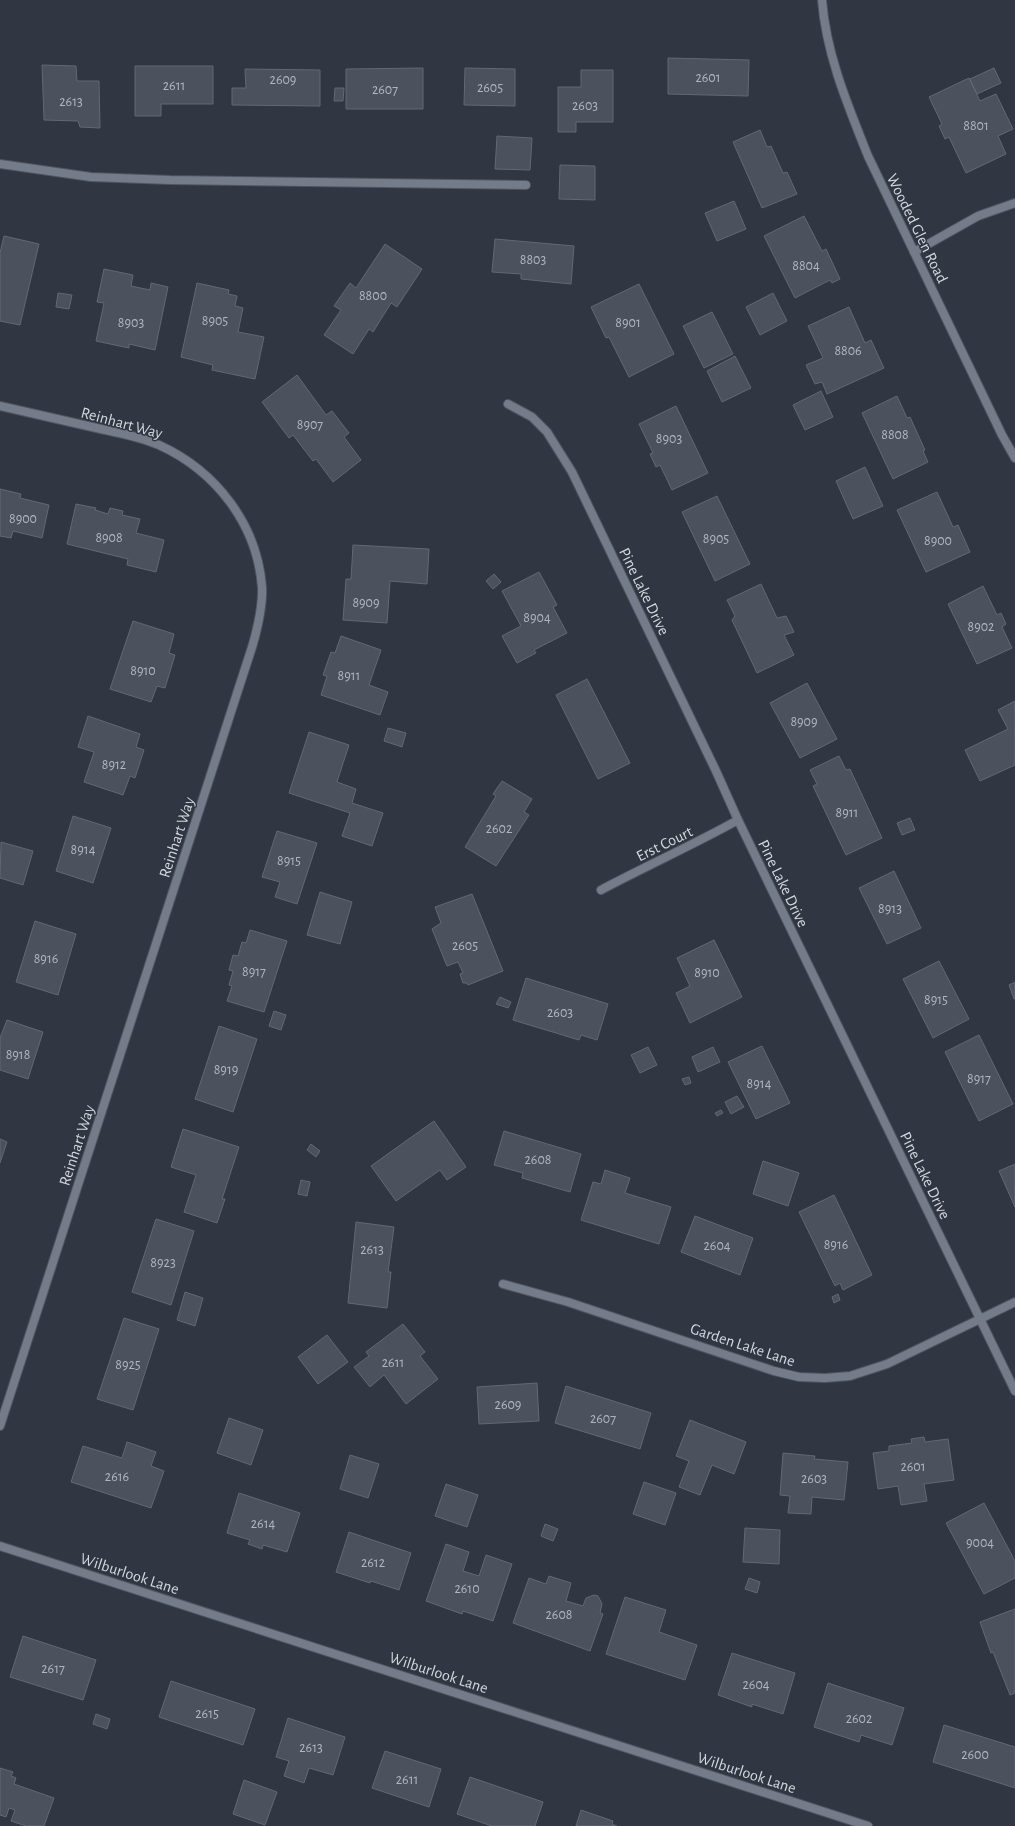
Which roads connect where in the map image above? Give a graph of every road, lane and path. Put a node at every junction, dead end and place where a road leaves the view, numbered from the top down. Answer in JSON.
{"nodes":[{"id":1,"x":822,"y":0,"type":"edge"},
{"id":2,"x":0,"y":164,"type":"edge"},
{"id":3,"x":526,"y":185,"type":"dead end"},
{"id":4,"x":1015,"y":203,"type":"edge"},
{"id":5,"x":914,"y":252,"type":"junction"},
{"id":6,"x":508,"y":404,"type":"dead end"},
{"id":7,"x":0,"y":406,"type":"edge"},
{"id":8,"x":1015,"y":458,"type":"edge"},
{"id":9,"x":738,"y":820,"type":"junction"},
{"id":10,"x":601,"y":890,"type":"dead end"},
{"id":11,"x":503,"y":1284,"type":"dead end"},
{"id":12,"x":1015,"y":1302,"type":"edge"},
{"id":13,"x":980,"y":1319,"type":"junction"},
{"id":14,"x":1015,"y":1392,"type":"edge"},
{"id":15,"x":0,"y":1426,"type":"edge"},
{"id":16,"x":0,"y":1546,"type":"edge"},
{"id":17,"x":868,"y":1826,"type":"edge"}],
"edges":[{"from":1,"to":5,"type":"street","name":"Wooded Glen Road"},
{"from":2,"to":3,"type":"street"},
{"from":4,"to":5,"type":"street"},
{"from":5,"to":8,"type":"street","name":"Wooded Glen Road"},
{"from":6,"to":9,"type":"street","name":"Pine Lake Drive"},
{"from":7,"to":15,"type":"street","name":"Reinhart Way"},
{"from":9,"to":10,"type":"street","name":"Erst Court"},
{"from":9,"to":13,"type":"street","name":"Pine Lake Drive"},
{"from":11,"to":13,"type":"street","name":"Garden Lake Lane"},
{"from":12,"to":13,"type":"street","name":"Garden Lake Lane"},
{"from":13,"to":14,"type":"street","name":"Pine Lake Drive"},
{"from":16,"to":17,"type":"street","name":"Wilburlook Lane"}]}
